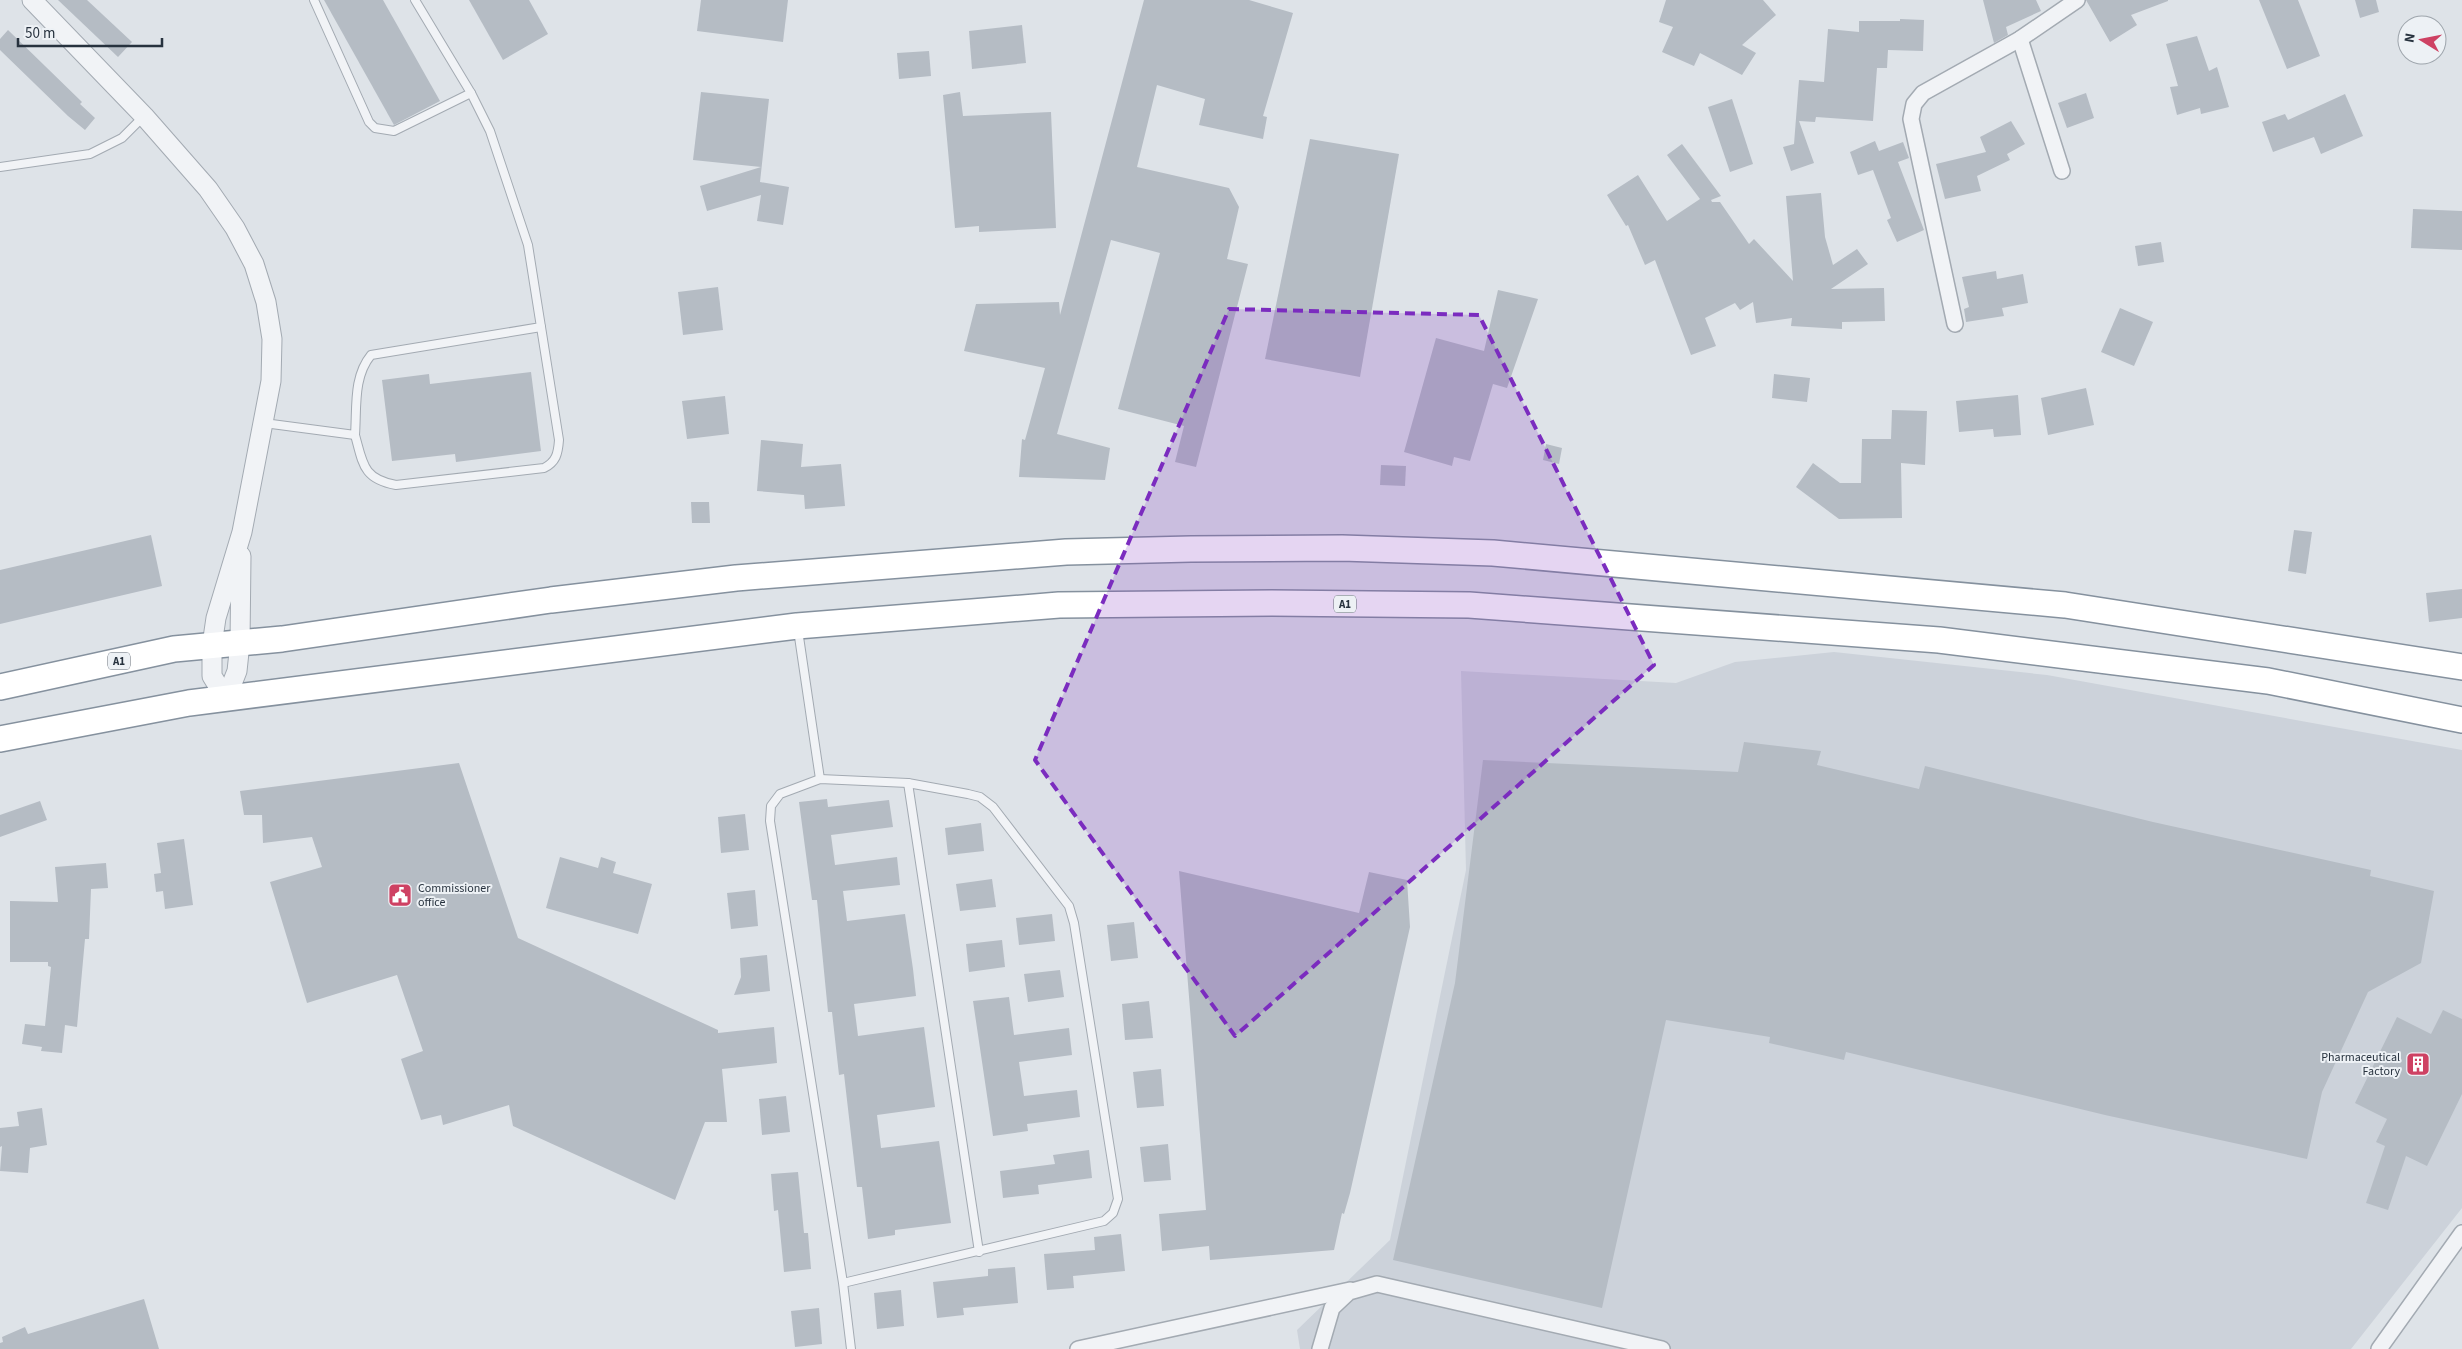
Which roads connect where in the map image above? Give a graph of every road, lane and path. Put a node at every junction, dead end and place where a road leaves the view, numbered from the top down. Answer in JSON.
{"nodes":[{"id":1,"x":32,"y":0,"type":"edge"},
{"id":2,"x":314,"y":0,"type":"edge"},
{"id":3,"x":415,"y":0,"type":"edge"},
{"id":4,"x":2077,"y":0,"type":"edge"},
{"id":5,"x":2020,"y":39,"type":"junction"},
{"id":6,"x":471,"y":93,"type":"junction"},
{"id":7,"x":144,"y":116,"type":"junction"},
{"id":8,"x":0,"y":167,"type":"edge"},
{"id":9,"x":2062,"y":172,"type":"dead end"},
{"id":10,"x":1955,"y":324,"type":"dead end"},
{"id":11,"x":541,"y":327,"type":"junction"},
{"id":12,"x":264,"y":423,"type":"junction"},
{"id":13,"x":356,"y":435,"type":"junction"},
{"id":14,"x":242,"y":532,"type":"junction"},
{"id":15,"x":798,"y":626,"type":"junction"},
{"id":16,"x":240,"y":644,"type":"junction"},
{"id":17,"x":212,"y":645,"type":"junction"},
{"id":18,"x":2462,"y":667,"type":"edge"},
{"id":19,"x":0,"y":687,"type":"edge"},
{"id":20,"x":226,"y":699,"type":"junction"},
{"id":21,"x":2462,"y":720,"type":"edge"},
{"id":22,"x":0,"y":739,"type":"edge"},
{"id":23,"x":820,"y":779,"type":"junction"},
{"id":24,"x":908,"y":783,"type":"junction"},
{"id":25,"x":2462,"y":1233,"type":"edge"},
{"id":26,"x":979,"y":1252,"type":"junction"},
{"id":27,"x":843,"y":1283,"type":"junction"},
{"id":28,"x":1377,"y":1284,"type":"junction"},
{"id":29,"x":851,"y":1349,"type":"edge"},
{"id":30,"x":1078,"y":1349,"type":"edge"},
{"id":31,"x":1320,"y":1349,"type":"edge"},
{"id":32,"x":1662,"y":1349,"type":"edge"},
{"id":33,"x":2379,"y":1349,"type":"edge"}],
"edges":[{"from":1,"to":7,"type":"street"},
{"from":2,"to":6,"type":"lane"},
{"from":3,"to":6,"type":"lane"},
{"from":4,"to":5,"type":"street"},
{"from":5,"to":9,"type":"street"},
{"from":5,"to":10,"type":"street"},
{"from":6,"to":11,"type":"lane"},
{"from":7,"to":8,"type":"lane"},
{"from":7,"to":12,"type":"street"},
{"from":11,"to":13,"type":"lane"},
{"from":11,"to":13,"type":"lane"},
{"from":12,"to":13,"type":"lane"},
{"from":12,"to":14,"type":"street"},
{"from":14,"to":16,"type":"street"},
{"from":14,"to":17,"type":"street"},
{"from":15,"to":20,"type":"highway","number":"A1"},
{"from":15,"to":21,"type":"highway","number":"A1"},
{"from":15,"to":23,"type":"lane"},
{"from":16,"to":17,"type":"highway","number":"A1"},
{"from":16,"to":18,"type":"highway","number":"A1"},
{"from":16,"to":20,"type":"street"},
{"from":17,"to":19,"type":"highway","number":"A1"},
{"from":17,"to":20,"type":"street"},
{"from":20,"to":22,"type":"highway","number":"A1"},
{"from":23,"to":24,"type":"lane"},
{"from":23,"to":27,"type":"lane"},
{"from":24,"to":26,"type":"lane"},
{"from":24,"to":26,"type":"lane"},
{"from":25,"to":33,"type":"street"},
{"from":26,"to":27,"type":"lane"},
{"from":27,"to":29,"type":"lane"},
{"from":28,"to":30,"type":"street"},
{"from":28,"to":31,"type":"street"},
{"from":28,"to":32,"type":"street"}]}
